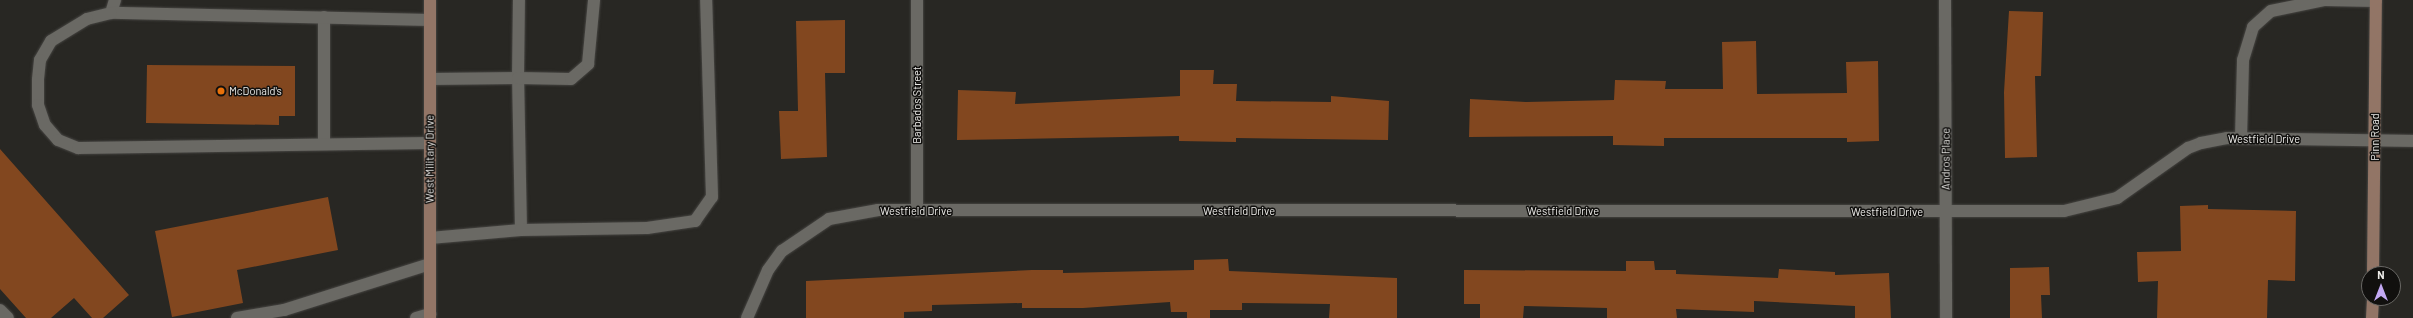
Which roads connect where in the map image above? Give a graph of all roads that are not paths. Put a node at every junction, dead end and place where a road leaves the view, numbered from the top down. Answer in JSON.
{"nodes":[{"id":1,"x":115,"y":0,"type":"edge"},
{"id":2,"x":430,"y":0,"type":"edge"},
{"id":3,"x":519,"y":0,"type":"edge"},
{"id":4,"x":594,"y":0,"type":"edge"},
{"id":5,"x":706,"y":0,"type":"edge"},
{"id":6,"x":917,"y":0,"type":"edge"},
{"id":7,"x":1945,"y":0,"type":"edge"},
{"id":8,"x":2376,"y":0,"type":"edge"},
{"id":9,"x":111,"y":13,"type":"junction"},
{"id":10,"x":324,"y":17,"type":"junction"},
{"id":11,"x":430,"y":20,"type":"junction"},
{"id":12,"x":518,"y":78,"type":"junction"},
{"id":13,"x":430,"y":79,"type":"junction"},
{"id":14,"x":2241,"y":138,"type":"junction"},
{"id":15,"x":2375,"y":140,"type":"junction"},
{"id":16,"x":2413,"y":141,"type":"edge"},
{"id":17,"x":324,"y":143,"type":"junction"},
{"id":18,"x":430,"y":143,"type":"junction"},
{"id":19,"x":917,"y":211,"type":"junction"},
{"id":20,"x":1946,"y":212,"type":"junction"},
{"id":21,"x":521,"y":230,"type":"junction"},
{"id":22,"x":430,"y":238,"type":"junction"},
{"id":23,"x":430,"y":264,"type":"junction"},
{"id":24,"x":2373,"y":266,"type":"edge"},
{"id":25,"x":2373,"y":306,"type":"edge"},
{"id":26,"x":0,"y":310,"type":"edge"},
{"id":27,"x":430,"y":316,"type":"edge"},
{"id":28,"x":8,"y":318,"type":"edge"},
{"id":29,"x":237,"y":318,"type":"edge"},
{"id":30,"x":416,"y":318,"type":"edge"},
{"id":31,"x":747,"y":318,"type":"edge"},
{"id":32,"x":1946,"y":318,"type":"edge"},
{"id":33,"x":2372,"y":318,"type":"edge"}],
"edges":[{"from":1,"to":9,"type":"street"},
{"from":2,"to":11,"type":"main road","name":"West Military Drive"},
{"from":3,"to":12,"type":"street"},
{"from":4,"to":12,"type":"street"},
{"from":5,"to":21,"type":"street"},
{"from":6,"to":19,"type":"street","name":"Barbados Street"},
{"from":7,"to":20,"type":"street","name":"Andros Place"},
{"from":8,"to":14,"type":"street"},
{"from":8,"to":15,"type":"main road","name":"Pinn Road"},
{"from":9,"to":10,"type":"street"},
{"from":9,"to":17,"type":"street"},
{"from":10,"to":11,"type":"street"},
{"from":10,"to":17,"type":"street"},
{"from":11,"to":13,"type":"main road","name":"West Military Drive"},
{"from":12,"to":13,"type":"street"},
{"from":12,"to":21,"type":"street"},
{"from":13,"to":18,"type":"main road","name":"West Military Drive"},
{"from":14,"to":15,"type":"street","name":"Westfield Drive"},
{"from":14,"to":20,"type":"street","name":"Westfield Drive"},
{"from":15,"to":16,"type":"street","name":"Westfield Drive"},
{"from":15,"to":24,"type":"main road","name":"Pinn Road"},
{"from":17,"to":18,"type":"street"},
{"from":18,"to":22,"type":"main road","name":"West Military Drive"},
{"from":19,"to":20,"type":"street","name":"Westfield Drive"},
{"from":19,"to":31,"type":"street","name":"Westfield Drive"},
{"from":20,"to":32,"type":"street","name":"Andros Place"},
{"from":21,"to":22,"type":"street"},
{"from":22,"to":23,"type":"main road","name":"West Military Drive"},
{"from":23,"to":27,"type":"main road","name":"West Military Drive"},
{"from":23,"to":29,"type":"street"},
{"from":25,"to":33,"type":"main road"},
{"from":26,"to":28,"type":"street"},
{"from":27,"to":30,"type":"street"}]}
